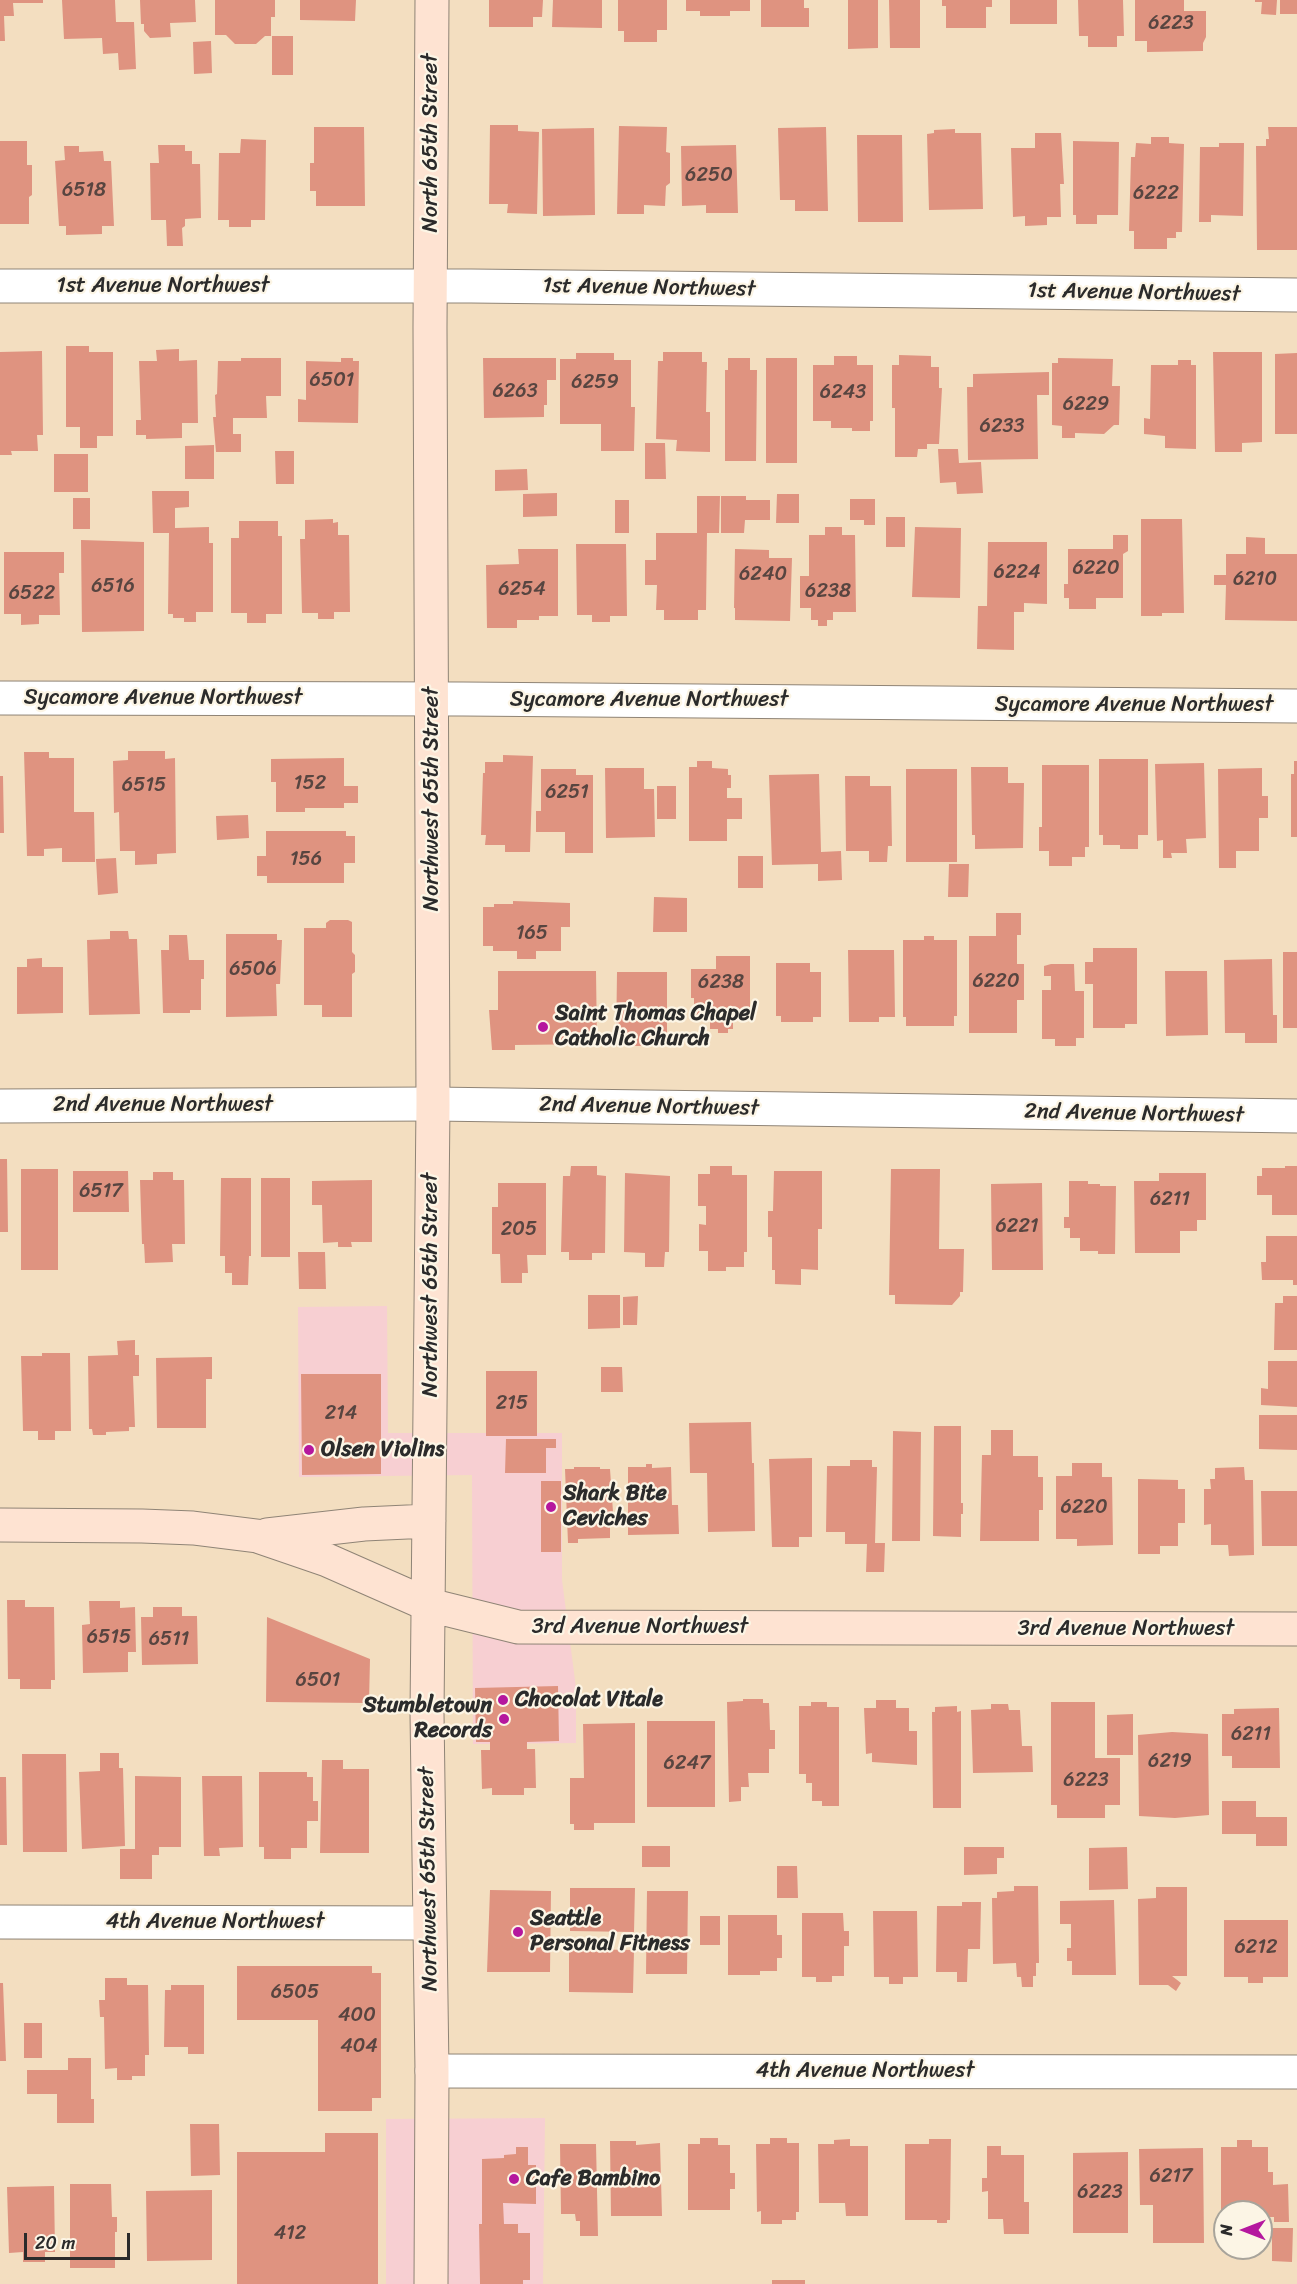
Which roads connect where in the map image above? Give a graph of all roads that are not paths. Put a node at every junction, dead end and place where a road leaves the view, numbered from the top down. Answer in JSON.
{"nodes":[{"id":1,"x":432,"y":0,"type":"edge"},
{"id":2,"x":0,"y":286,"type":"edge"},
{"id":3,"x":430,"y":286,"type":"junction"},
{"id":4,"x":1297,"y":295,"type":"edge"},
{"id":5,"x":0,"y":698,"type":"edge"},
{"id":6,"x":431,"y":699,"type":"junction"},
{"id":7,"x":1297,"y":706,"type":"edge"},
{"id":8,"x":433,"y":1104,"type":"junction"},
{"id":9,"x":0,"y":1106,"type":"edge"},
{"id":10,"x":1297,"y":1116,"type":"edge"},
{"id":11,"x":429,"y":1521,"type":"junction"},
{"id":12,"x":0,"y":1525,"type":"edge"},
{"id":13,"x":257,"y":1536,"type":"junction"},
{"id":14,"x":429,"y":1605,"type":"junction"},
{"id":15,"x":1297,"y":1629,"type":"edge"},
{"id":16,"x":0,"y":1922,"type":"edge"},
{"id":17,"x":429,"y":1923,"type":"junction"},
{"id":18,"x":432,"y":2071,"type":"junction"},
{"id":19,"x":1297,"y":2072,"type":"edge"},
{"id":20,"x":431,"y":2284,"type":"edge"}],
"edges":[{"from":1,"to":3,"type":"street","name":"North 65th Street"},
{"from":2,"to":3,"type":"street","name":"1st Avenue Northwest"},
{"from":3,"to":4,"type":"street","name":"1st Avenue Northwest"},
{"from":3,"to":6,"type":"street","name":"Northwest 65th Street"},
{"from":5,"to":6,"type":"street","name":"Sycamore Avenue Northwest"},
{"from":6,"to":7,"type":"street","name":"Sycamore Avenue Northwest"},
{"from":6,"to":8,"type":"street","name":"Northwest 65th Street"},
{"from":8,"to":9,"type":"street","name":"2nd Avenue Northwest"},
{"from":8,"to":10,"type":"street","name":"2nd Avenue Northwest"},
{"from":8,"to":11,"type":"street","name":"Northwest 65th Street"},
{"from":11,"to":13,"type":"street"},
{"from":11,"to":14,"type":"street","name":"Northwest 65th Street"},
{"from":12,"to":13,"type":"street","name":"3rd Avenue Northwest"},
{"from":13,"to":14,"type":"street","name":"3rd Avenue Northwest"},
{"from":14,"to":15,"type":"street","name":"3rd Avenue Northwest"},
{"from":14,"to":17,"type":"street","name":"Northwest 65th Street"},
{"from":16,"to":17,"type":"street","name":"4th Avenue Northwest"},
{"from":17,"to":18,"type":"street","name":"Northwest 65th Street"},
{"from":18,"to":19,"type":"street","name":"4th Avenue Northwest"},
{"from":18,"to":20,"type":"street","name":"Northwest 65th Street"}]}
